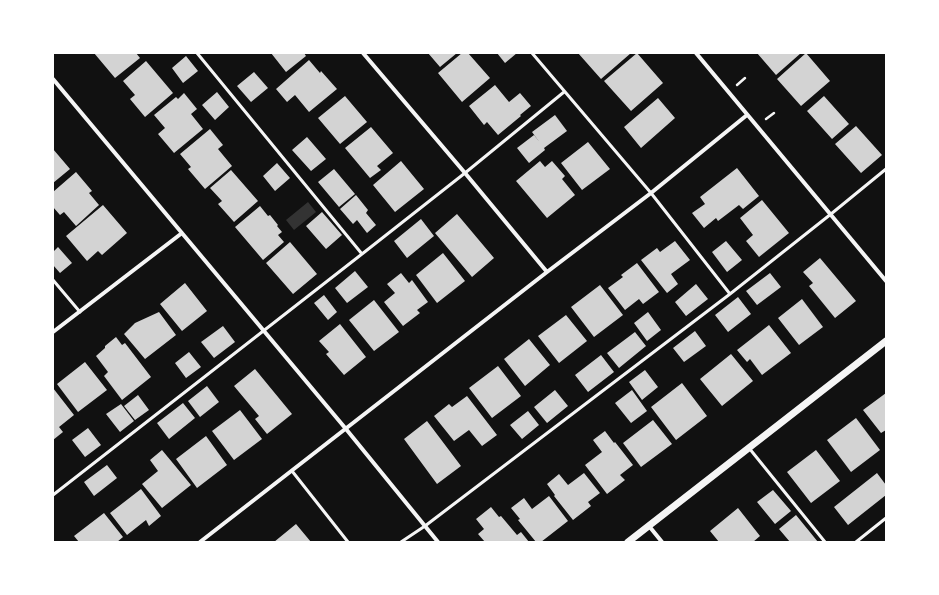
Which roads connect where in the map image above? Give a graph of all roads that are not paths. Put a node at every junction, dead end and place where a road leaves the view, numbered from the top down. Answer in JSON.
{"nodes":[{"id":1,"x":197,"y":53,"type":"edge"},
{"id":2,"x":363,"y":53,"type":"edge"},
{"id":3,"x":532,"y":53,"type":"edge"},
{"id":4,"x":696,"y":53,"type":"edge"},
{"id":5,"x":53,"y":79,"type":"edge"},
{"id":6,"x":564,"y":92,"type":"junction"},
{"id":7,"x":748,"y":115,"type":"junction"},
{"id":8,"x":886,"y":169,"type":"edge"},
{"id":9,"x":465,"y":174,"type":"junction"},
{"id":10,"x":651,"y":193,"type":"junction"},
{"id":11,"x":831,"y":214,"type":"junction"},
{"id":12,"x":182,"y":232,"type":"junction"},
{"id":13,"x":362,"y":254,"type":"junction"},
{"id":14,"x":547,"y":272,"type":"junction"},
{"id":15,"x":53,"y":280,"type":"edge"},
{"id":16,"x":886,"y":280,"type":"edge"},
{"id":17,"x":730,"y":294,"type":"junction"},
{"id":18,"x":80,"y":312,"type":"junction"},
{"id":19,"x":264,"y":331,"type":"junction"},
{"id":20,"x":53,"y":332,"type":"edge"},
{"id":21,"x":886,"y":341,"type":"edge"},
{"id":22,"x":346,"y":429,"type":"junction"},
{"id":23,"x":749,"y":448,"type":"junction"},
{"id":24,"x":292,"y":471,"type":"junction"},
{"id":25,"x":53,"y":495,"type":"edge"},
{"id":26,"x":886,"y":518,"type":"edge"},
{"id":27,"x":425,"y":526,"type":"junction"},
{"id":28,"x":648,"y":526,"type":"junction"},
{"id":29,"x":200,"y":542,"type":"edge"},
{"id":30,"x":348,"y":542,"type":"edge"},
{"id":31,"x":401,"y":542,"type":"edge"},
{"id":32,"x":438,"y":542,"type":"edge"},
{"id":33,"x":628,"y":542,"type":"edge"},
{"id":34,"x":662,"y":542,"type":"edge"},
{"id":35,"x":825,"y":542,"type":"edge"},
{"id":36,"x":856,"y":542,"type":"edge"}],
"edges":[{"from":1,"to":13,"type":"lane"},
{"from":2,"to":9,"type":"street"},
{"from":3,"to":6,"type":"lane"},
{"from":4,"to":7,"type":"street"},
{"from":5,"to":12,"type":"street"},
{"from":6,"to":9,"type":"lane"},
{"from":6,"to":10,"type":"lane"},
{"from":7,"to":10,"type":"street"},
{"from":7,"to":11,"type":"street"},
{"from":8,"to":11,"type":"lane"},
{"from":9,"to":13,"type":"lane"},
{"from":9,"to":14,"type":"street"},
{"from":10,"to":14,"type":"street"},
{"from":10,"to":17,"type":"lane"},
{"from":11,"to":16,"type":"street"},
{"from":11,"to":17,"type":"lane"},
{"from":12,"to":18,"type":"street"},
{"from":12,"to":19,"type":"street"},
{"from":13,"to":19,"type":"lane"},
{"from":14,"to":22,"type":"street"},
{"from":15,"to":18,"type":"lane"},
{"from":17,"to":27,"type":"lane"},
{"from":18,"to":20,"type":"street"},
{"from":19,"to":22,"type":"street"},
{"from":19,"to":25,"type":"lane"},
{"from":21,"to":23,"type":"street"},
{"from":22,"to":24,"type":"street"},
{"from":22,"to":27,"type":"street"},
{"from":23,"to":28,"type":"street"},
{"from":23,"to":35,"type":"lane"},
{"from":24,"to":29,"type":"street"},
{"from":24,"to":30,"type":"lane"},
{"from":26,"to":36,"type":"lane"},
{"from":27,"to":31,"type":"lane"},
{"from":27,"to":32,"type":"street"},
{"from":28,"to":33,"type":"street"},
{"from":28,"to":34,"type":"street"}]}
